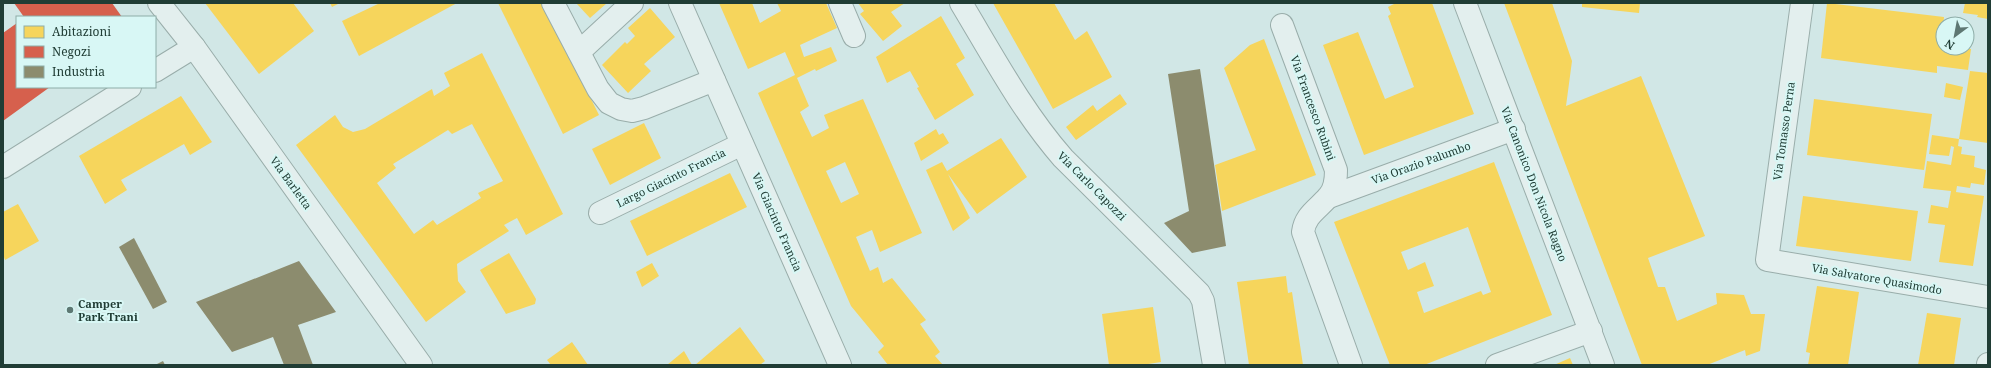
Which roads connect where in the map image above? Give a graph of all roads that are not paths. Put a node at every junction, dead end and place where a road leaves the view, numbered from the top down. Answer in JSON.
{"nodes":[{"id":1,"x":159,"y":3,"type":"edge"},
{"id":2,"x":553,"y":3,"type":"edge"},
{"id":3,"x":632,"y":3,"type":"edge"},
{"id":4,"x":680,"y":3,"type":"edge"},
{"id":5,"x":840,"y":3,"type":"edge"},
{"id":6,"x":961,"y":3,"type":"edge"},
{"id":7,"x":1465,"y":3,"type":"edge"},
{"id":8,"x":1802,"y":3,"type":"edge"},
{"id":9,"x":1282,"y":25,"type":"dead end"},
{"id":10,"x":854,"y":36,"type":"dead end"},
{"id":11,"x":194,"y":47,"type":"junction"},
{"id":12,"x":579,"y":52,"type":"junction"},
{"id":13,"x":156,"y":71,"type":"edge"},
{"id":14,"x":714,"y":80,"type":"junction"},
{"id":15,"x":128,"y":88,"type":"edge"},
{"id":16,"x":1514,"y":129,"type":"junction"},
{"id":17,"x":742,"y":144,"type":"junction"},
{"id":18,"x":3,"y":167,"type":"edge"},
{"id":19,"x":1329,"y":197,"type":"junction"},
{"id":20,"x":600,"y":213,"type":"dead end"},
{"id":21,"x":1767,"y":260,"type":"joint"},
{"id":22,"x":1988,"y":297,"type":"edge"},
{"id":23,"x":1591,"y":331,"type":"junction"},
{"id":24,"x":421,"y":365,"type":"edge"},
{"id":25,"x":840,"y":365,"type":"edge"},
{"id":26,"x":1214,"y":365,"type":"edge"},
{"id":27,"x":1351,"y":365,"type":"edge"},
{"id":28,"x":1497,"y":365,"type":"edge"},
{"id":29,"x":1603,"y":365,"type":"edge"}],
"edges":[{"from":1,"to":11,"type":"street","name":"Via Barletta"},
{"from":2,"to":12,"type":"street"},
{"from":3,"to":12,"type":"street"},
{"from":4,"to":14,"type":"street","name":"Via Giacinto Francia"},
{"from":5,"to":10,"type":"street"},
{"from":6,"to":26,"type":"street","name":"Via Carlo Capozzi"},
{"from":7,"to":16,"type":"street","name":"Via Canonico Don Nicola Ragno"},
{"from":8,"to":21,"type":"street","name":"Via Tomasso Perna"},
{"from":9,"to":19,"type":"street","name":"Via Francesco Rubini"},
{"from":11,"to":13,"type":"street"},
{"from":11,"to":24,"type":"street","name":"Via Barletta"},
{"from":12,"to":14,"type":"street"},
{"from":14,"to":17,"type":"street","name":"Via Giacinto Francia"},
{"from":15,"to":18,"type":"street"},
{"from":16,"to":19,"type":"street","name":"Via Orazio Palumbo"},
{"from":16,"to":23,"type":"street","name":"Via Canonico Don Nicola Ragno"},
{"from":17,"to":20,"type":"street","name":"Largo Giacinto Francia"},
{"from":17,"to":25,"type":"street","name":"Via Giacinto Francia"},
{"from":19,"to":27,"type":"street","name":"Via Francesco Rubini"},
{"from":21,"to":22,"type":"street","name":"Via Salvatore Quasimodo"},
{"from":23,"to":28,"type":"street"},
{"from":23,"to":29,"type":"street","name":"Via Canonico Don Nicola Ragno"}]}
